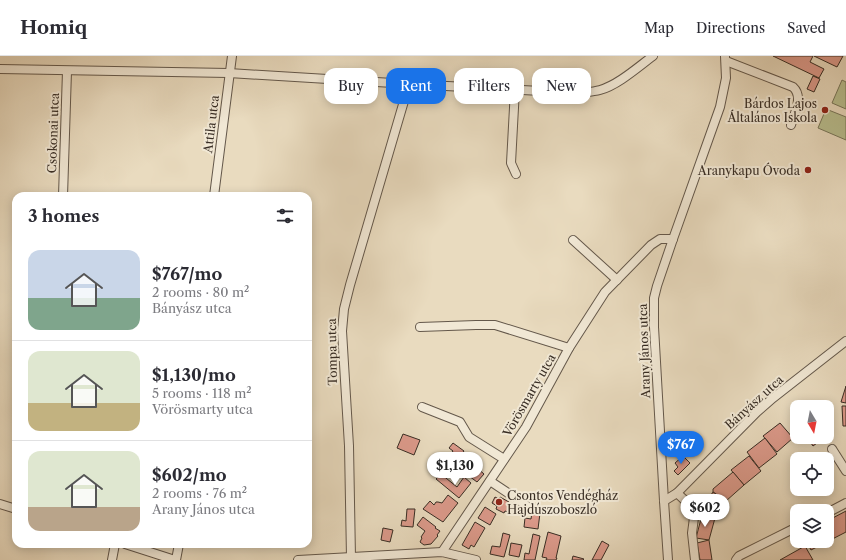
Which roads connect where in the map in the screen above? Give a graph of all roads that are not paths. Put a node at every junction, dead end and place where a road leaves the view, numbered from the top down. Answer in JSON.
{"nodes":[{"id":1,"x":232,"y":56,"type":"edge"},
{"id":2,"x":653,"y":56,"type":"edge"},
{"id":3,"x":726,"y":58,"type":"edge"},
{"id":4,"x":0,"y":69,"type":"edge"},
{"id":5,"x":67,"y":70,"type":"junction"},
{"id":6,"x":230,"y":73,"type":"junction"},
{"id":7,"x":386,"y":83,"type":"edge"},
{"id":8,"x":524,"y":89,"type":"edge"},
{"id":9,"x":403,"y":104,"type":"edge"},
{"id":10,"x":514,"y":104,"type":"edge"},
{"id":11,"x":791,"y":125,"type":"dead end"},
{"id":12,"x":516,"y":174,"type":"dead end"},
{"id":13,"x":63,"y":192,"type":"edge"},
{"id":14,"x":215,"y":192,"type":"edge"},
{"id":15,"x":672,"y":239,"type":"junction"},
{"id":16,"x":573,"y":240,"type":"dead end"},
{"id":17,"x":617,"y":280,"type":"junction"},
{"id":18,"x":420,"y":327,"type":"dead end"},
{"id":19,"x":846,"y":341,"type":"edge"},
{"id":20,"x":569,"y":348,"type":"junction"},
{"id":21,"x":422,"y":407,"type":"dead end"},
{"id":22,"x":832,"y":449,"type":"dead end"},
{"id":23,"x":504,"y":459,"type":"junction"},
{"id":24,"x":846,"y":471,"type":"edge"},
{"id":25,"x":490,"y":481,"type":"junction"},
{"id":26,"x":677,"y":493,"type":"junction"},
{"id":27,"x":664,"y":501,"type":"junction"},
{"id":28,"x":846,"y":503,"type":"edge"},
{"id":29,"x":0,"y":504,"type":"edge"},
{"id":30,"x":526,"y":505,"type":"dead end"},
{"id":31,"x":12,"y":508,"type":"edge"},
{"id":32,"x":834,"y":509,"type":"edge"},
{"id":33,"x":790,"y":531,"type":"edge"},
{"id":34,"x":114,"y":548,"type":"edge"},
{"id":35,"x":138,"y":548,"type":"edge"},
{"id":36,"x":178,"y":548,"type":"edge"},
{"id":37,"x":442,"y":552,"type":"junction"},
{"id":38,"x":351,"y":558,"type":"junction"},
{"id":39,"x":112,"y":560,"type":"edge"},
{"id":40,"x":176,"y":560,"type":"edge"},
{"id":41,"x":298,"y":560,"type":"edge"},
{"id":42,"x":476,"y":560,"type":"edge"},
{"id":43,"x":668,"y":560,"type":"edge"},
{"id":44,"x":695,"y":560,"type":"edge"},
{"id":45,"x":736,"y":560,"type":"edge"}],
"edges":[{"from":1,"to":6,"type":"street","name":"Attila utca"},
{"from":2,"to":8,"type":"street"},
{"from":3,"to":11,"type":"street"},
{"from":3,"to":15,"type":"street","name":"Arany János utca"},
{"from":4,"to":5,"type":"street"},
{"from":5,"to":6,"type":"street"},
{"from":5,"to":13,"type":"street","name":"Csokonai utca"},
{"from":6,"to":7,"type":"street"},
{"from":6,"to":14,"type":"street","name":"Attila utca"},
{"from":9,"to":38,"type":"street","name":"Tompa utca"},
{"from":10,"to":12,"type":"street"},
{"from":15,"to":17,"type":"street","name":"Vörösmarty utca"},
{"from":15,"to":27,"type":"street","name":"Arany János utca"},
{"from":16,"to":17,"type":"street"},
{"from":17,"to":20,"type":"street","name":"Vörösmarty utca"},
{"from":18,"to":20,"type":"street","name":"Vörösmarty utca"},
{"from":19,"to":26,"type":"street","name":"Bányász utca"},
{"from":20,"to":23,"type":"street","name":"Vörösmarty utca"},
{"from":21,"to":23,"type":"street"},
{"from":22,"to":24,"type":"street"},
{"from":23,"to":25,"type":"street","name":"Vörösmarty utca"},
{"from":25,"to":30,"type":"street"},
{"from":25,"to":37,"type":"street","name":"Vörösmarty utca"},
{"from":26,"to":27,"type":"street","name":"Bányász utca"},
{"from":26,"to":44,"type":"street"},
{"from":27,"to":43,"type":"street","name":"Arany János utca"},
{"from":28,"to":32,"type":"street"},
{"from":29,"to":31,"type":"street"},
{"from":33,"to":45,"type":"street"},
{"from":34,"to":39,"type":"street"},
{"from":35,"to":40,"type":"street"},
{"from":36,"to":40,"type":"street"},
{"from":37,"to":38,"type":"street"},
{"from":37,"to":42,"type":"street"},
{"from":38,"to":41,"type":"street"}]}
